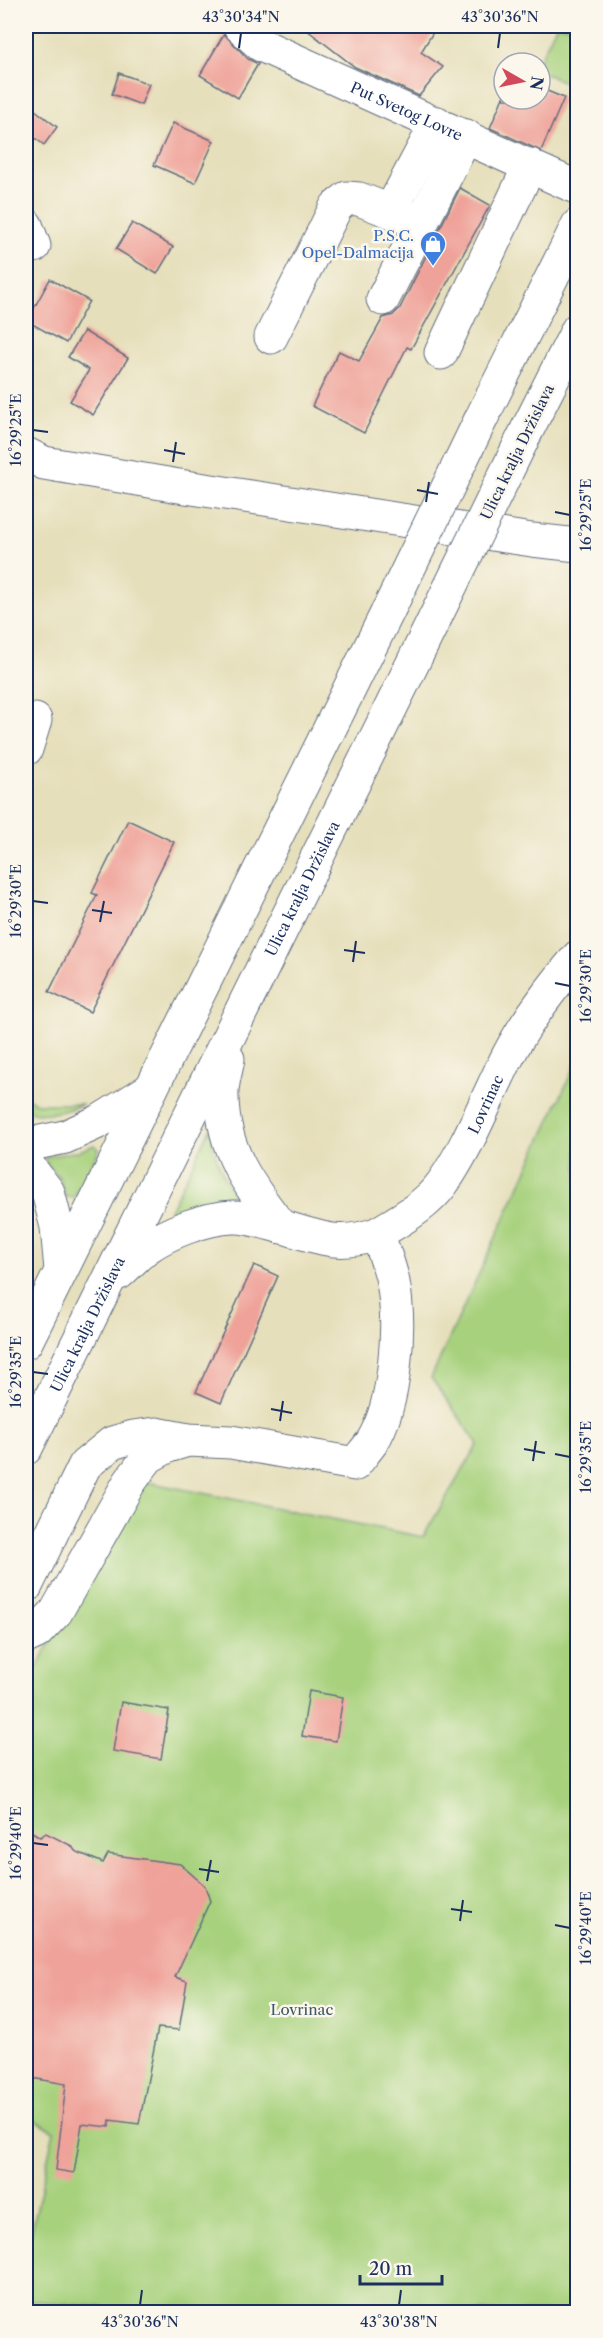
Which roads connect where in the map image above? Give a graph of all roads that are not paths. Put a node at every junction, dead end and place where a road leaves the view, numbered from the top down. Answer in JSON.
{"nodes":[{"id":1,"x":240,"y":26,"type":"edge"},
{"id":2,"x":452,"y":130,"type":"junction"},
{"id":3,"x":530,"y":165,"type":"junction"},
{"id":4,"x":578,"y":188,"type":"edge"},
{"id":5,"x":391,"y":210,"type":"junction"},
{"id":6,"x":421,"y":223,"type":"junction"},
{"id":7,"x":578,"y":225,"type":"edge"},
{"id":8,"x":383,"y":299,"type":"dead end"},
{"id":9,"x":578,"y":328,"type":"edge"},
{"id":10,"x":271,"y":338,"type":"dead end"},
{"id":11,"x":441,"y":352,"type":"dead end"},
{"id":12,"x":32,"y":461,"type":"edge"},
{"id":13,"x":578,"y":545,"type":"edge"},
{"id":14,"x":578,"y":957,"type":"edge"},
{"id":15,"x":234,"y":1029,"type":"junction"},
{"id":16,"x":151,"y":1089,"type":"junction"},
{"id":17,"x":26,"y":1145,"type":"edge"},
{"id":18,"x":26,"y":1163,"type":"edge"},
{"id":19,"x":281,"y":1227,"type":"junction"},
{"id":20,"x":377,"y":1234,"type":"junction"},
{"id":21,"x":61,"y":1270,"type":"junction"},
{"id":22,"x":106,"y":1284,"type":"junction"},
{"id":23,"x":26,"y":1342,"type":"edge"},
{"id":24,"x":188,"y":1440,"type":"junction"},
{"id":25,"x":26,"y":1448,"type":"edge"},
{"id":26,"x":26,"y":1586,"type":"edge"},
{"id":27,"x":26,"y":1637,"type":"edge"}],
"edges":[{"from":1,"to":2,"type":"main road","name":"Put Svetog Lovre"},
{"from":2,"to":3,"type":"main road","name":"Put Svetog Lovre"},
{"from":2,"to":5,"type":"main road"},
{"from":2,"to":6,"type":"main road"},
{"from":3,"to":4,"type":"main road","name":"Put Svetog Lovre"},
{"from":3,"to":11,"type":"main road"},
{"from":5,"to":6,"type":"main road"},
{"from":5,"to":10,"type":"main road"},
{"from":6,"to":8,"type":"main road"},
{"from":7,"to":16,"type":"main road","bridge":true},
{"from":9,"to":15,"type":"main road","name":"Ulica kralja Držislava","bridge":true},
{"from":12,"to":13,"type":"main road"},
{"from":14,"to":20,"type":"main road","name":"Lovrinac"},
{"from":15,"to":19,"type":"main road"},
{"from":15,"to":22,"type":"main road","name":"Ulica kralja Držislava"},
{"from":16,"to":17,"type":"main road"},
{"from":16,"to":21,"type":"main road"},
{"from":18,"to":21,"type":"main road"},
{"from":19,"to":20,"type":"main road","name":"Lovrinac"},
{"from":19,"to":22,"type":"main road","name":"Lovrinac"},
{"from":20,"to":24,"type":"main road"},
{"from":21,"to":23,"type":"main road"},
{"from":22,"to":25,"type":"main road","name":"Ulica kralja Držislava"},
{"from":24,"to":26,"type":"main road"},
{"from":24,"to":27,"type":"main road"}]}
